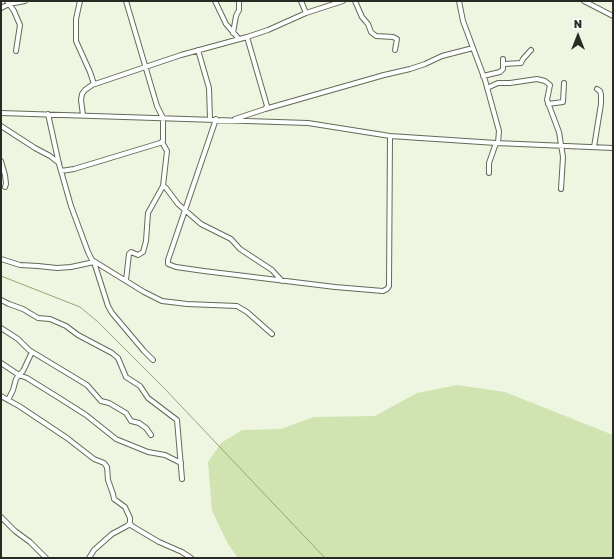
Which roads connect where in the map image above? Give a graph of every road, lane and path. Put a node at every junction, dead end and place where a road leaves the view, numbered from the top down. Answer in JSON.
{"nodes":[{"id":1,"x":25,"y":1,"type":"edge"},
{"id":2,"x":80,"y":1,"type":"edge"},
{"id":3,"x":126,"y":1,"type":"edge"},
{"id":4,"x":216,"y":1,"type":"edge"},
{"id":5,"x":239,"y":1,"type":"edge"},
{"id":6,"x":301,"y":1,"type":"edge"},
{"id":7,"x":343,"y":1,"type":"edge"},
{"id":8,"x":355,"y":1,"type":"edge"},
{"id":9,"x":459,"y":1,"type":"edge"},
{"id":10,"x":584,"y":1,"type":"edge"},
{"id":11,"x":8,"y":3,"type":"edge"},
{"id":12,"x":1,"y":8,"type":"edge"},
{"id":13,"x":306,"y":13,"type":"junction"},
{"id":14,"x":613,"y":16,"type":"edge"},
{"id":15,"x":233,"y":33,"type":"junction"},
{"id":16,"x":247,"y":37,"type":"junction"},
{"id":17,"x":239,"y":39,"type":"junction"},
{"id":18,"x":473,"y":48,"type":"junction"},
{"id":19,"x":198,"y":50,"type":"junction"},
{"id":20,"x":395,"y":50,"type":"dead end"},
{"id":21,"x":531,"y":50,"type":"dead end"},
{"id":22,"x":16,"y":52,"type":"dead end"},
{"id":23,"x":146,"y":68,"type":"junction"},
{"id":24,"x":483,"y":76,"type":"junction"},
{"id":25,"x":564,"y":83,"type":"dead end"},
{"id":26,"x":94,"y":84,"type":"junction"},
{"id":27,"x":487,"y":88,"type":"junction"},
{"id":28,"x":597,"y":89,"type":"dead end"},
{"id":29,"x":548,"y":104,"type":"junction"},
{"id":30,"x":265,"y":109,"type":"junction"},
{"id":31,"x":1,"y":113,"type":"edge"},
{"id":32,"x":48,"y":114,"type":"junction"},
{"id":33,"x":83,"y":115,"type":"junction"},
{"id":34,"x":163,"y":117,"type":"junction"},
{"id":35,"x":210,"y":119,"type":"junction"},
{"id":36,"x":216,"y":119,"type":"junction"},
{"id":37,"x":231,"y":120,"type":"junction"},
{"id":38,"x":1,"y":126,"type":"edge"},
{"id":39,"x":390,"y":136,"type":"junction"},
{"id":40,"x":162,"y":142,"type":"junction"},
{"id":41,"x":497,"y":143,"type":"junction"},
{"id":42,"x":562,"y":146,"type":"junction"},
{"id":43,"x":594,"y":147,"type":"junction"},
{"id":44,"x":613,"y":148,"type":"edge"},
{"id":45,"x":1,"y":161,"type":"edge"},
{"id":46,"x":59,"y":164,"type":"junction"},
{"id":47,"x":62,"y":171,"type":"junction"},
{"id":48,"x":489,"y":174,"type":"dead end"},
{"id":49,"x":163,"y":186,"type":"junction"},
{"id":50,"x":5,"y":187,"type":"dead end"},
{"id":51,"x":561,"y":189,"type":"dead end"},
{"id":52,"x":185,"y":211,"type":"junction"},
{"id":53,"x":1,"y":259,"type":"edge"},
{"id":54,"x":94,"y":262,"type":"junction"},
{"id":55,"x":126,"y":280,"type":"junction"},
{"id":56,"x":282,"y":281,"type":"junction"},
{"id":57,"x":1,"y":300,"type":"edge"},
{"id":58,"x":1,"y":328,"type":"edge"},
{"id":59,"x":272,"y":334,"type":"dead end"},
{"id":60,"x":32,"y":352,"type":"junction"},
{"id":61,"x":153,"y":360,"type":"dead end"},
{"id":62,"x":1,"y":363,"type":"edge"},
{"id":63,"x":19,"y":375,"type":"junction"},
{"id":64,"x":1,"y":396,"type":"edge"},
{"id":65,"x":8,"y":400,"type":"junction"},
{"id":66,"x":151,"y":435,"type":"dead end"},
{"id":67,"x":181,"y":463,"type":"junction"},
{"id":68,"x":182,"y":479,"type":"dead end"},
{"id":69,"x":1,"y":517,"type":"edge"},
{"id":70,"x":130,"y":523,"type":"junction"},
{"id":71,"x":46,"y":558,"type":"edge"},
{"id":72,"x":89,"y":558,"type":"edge"},
{"id":73,"x":191,"y":558,"type":"edge"}],
"edges":[{"from":1,"to":11,"type":"street"},
{"from":2,"to":26,"type":"street"},
{"from":3,"to":23,"type":"street"},
{"from":4,"to":15,"type":"street"},
{"from":5,"to":15,"type":"street"},
{"from":6,"to":13,"type":"street"},
{"from":7,"to":13,"type":"street"},
{"from":8,"to":20,"type":"street"},
{"from":9,"to":18,"type":"street"},
{"from":10,"to":14,"type":"street"},
{"from":11,"to":12,"type":"street"},
{"from":11,"to":22,"type":"street"},
{"from":13,"to":16,"type":"street"},
{"from":15,"to":17,"type":"street"},
{"from":16,"to":17,"type":"street"},
{"from":16,"to":30,"type":"street"},
{"from":17,"to":19,"type":"street"},
{"from":18,"to":24,"type":"street"},
{"from":18,"to":30,"type":"street"},
{"from":19,"to":23,"type":"street"},
{"from":19,"to":35,"type":"street"},
{"from":21,"to":24,"type":"street"},
{"from":23,"to":26,"type":"street"},
{"from":23,"to":34,"type":"street"},
{"from":24,"to":27,"type":"street"},
{"from":25,"to":29,"type":"street"},
{"from":26,"to":33,"type":"street"},
{"from":27,"to":29,"type":"street"},
{"from":27,"to":41,"type":"street"},
{"from":28,"to":43,"type":"street"},
{"from":29,"to":42,"type":"street"},
{"from":30,"to":37,"type":"street"},
{"from":31,"to":32,"type":"street"},
{"from":32,"to":33,"type":"street"},
{"from":32,"to":46,"type":"street"},
{"from":33,"to":34,"type":"street"},
{"from":34,"to":35,"type":"street"},
{"from":34,"to":40,"type":"street"},
{"from":35,"to":36,"type":"street"},
{"from":36,"to":37,"type":"street"},
{"from":36,"to":52,"type":"street"},
{"from":37,"to":39,"type":"street"},
{"from":38,"to":46,"type":"street"},
{"from":39,"to":41,"type":"street"},
{"from":39,"to":56,"type":"street"},
{"from":40,"to":47,"type":"street"},
{"from":40,"to":49,"type":"street"},
{"from":41,"to":42,"type":"street"},
{"from":41,"to":48,"type":"street"},
{"from":42,"to":43,"type":"street"},
{"from":42,"to":51,"type":"street"},
{"from":43,"to":44,"type":"street"},
{"from":45,"to":50,"type":"street"},
{"from":46,"to":47,"type":"street"},
{"from":47,"to":54,"type":"street"},
{"from":49,"to":52,"type":"street"},
{"from":49,"to":55,"type":"street"},
{"from":52,"to":56,"type":"street"},
{"from":52,"to":56,"type":"street"},
{"from":53,"to":54,"type":"street"},
{"from":54,"to":55,"type":"street"},
{"from":54,"to":61,"type":"street"},
{"from":55,"to":59,"type":"street"},
{"from":57,"to":67,"type":"street"},
{"from":58,"to":60,"type":"street"},
{"from":60,"to":63,"type":"street"},
{"from":60,"to":66,"type":"street"},
{"from":62,"to":63,"type":"street"},
{"from":63,"to":65,"type":"street"},
{"from":63,"to":67,"type":"street"},
{"from":64,"to":65,"type":"street"},
{"from":65,"to":70,"type":"street"},
{"from":67,"to":68,"type":"street"},
{"from":69,"to":71,"type":"street"},
{"from":70,"to":72,"type":"street"},
{"from":70,"to":73,"type":"street"}]}
